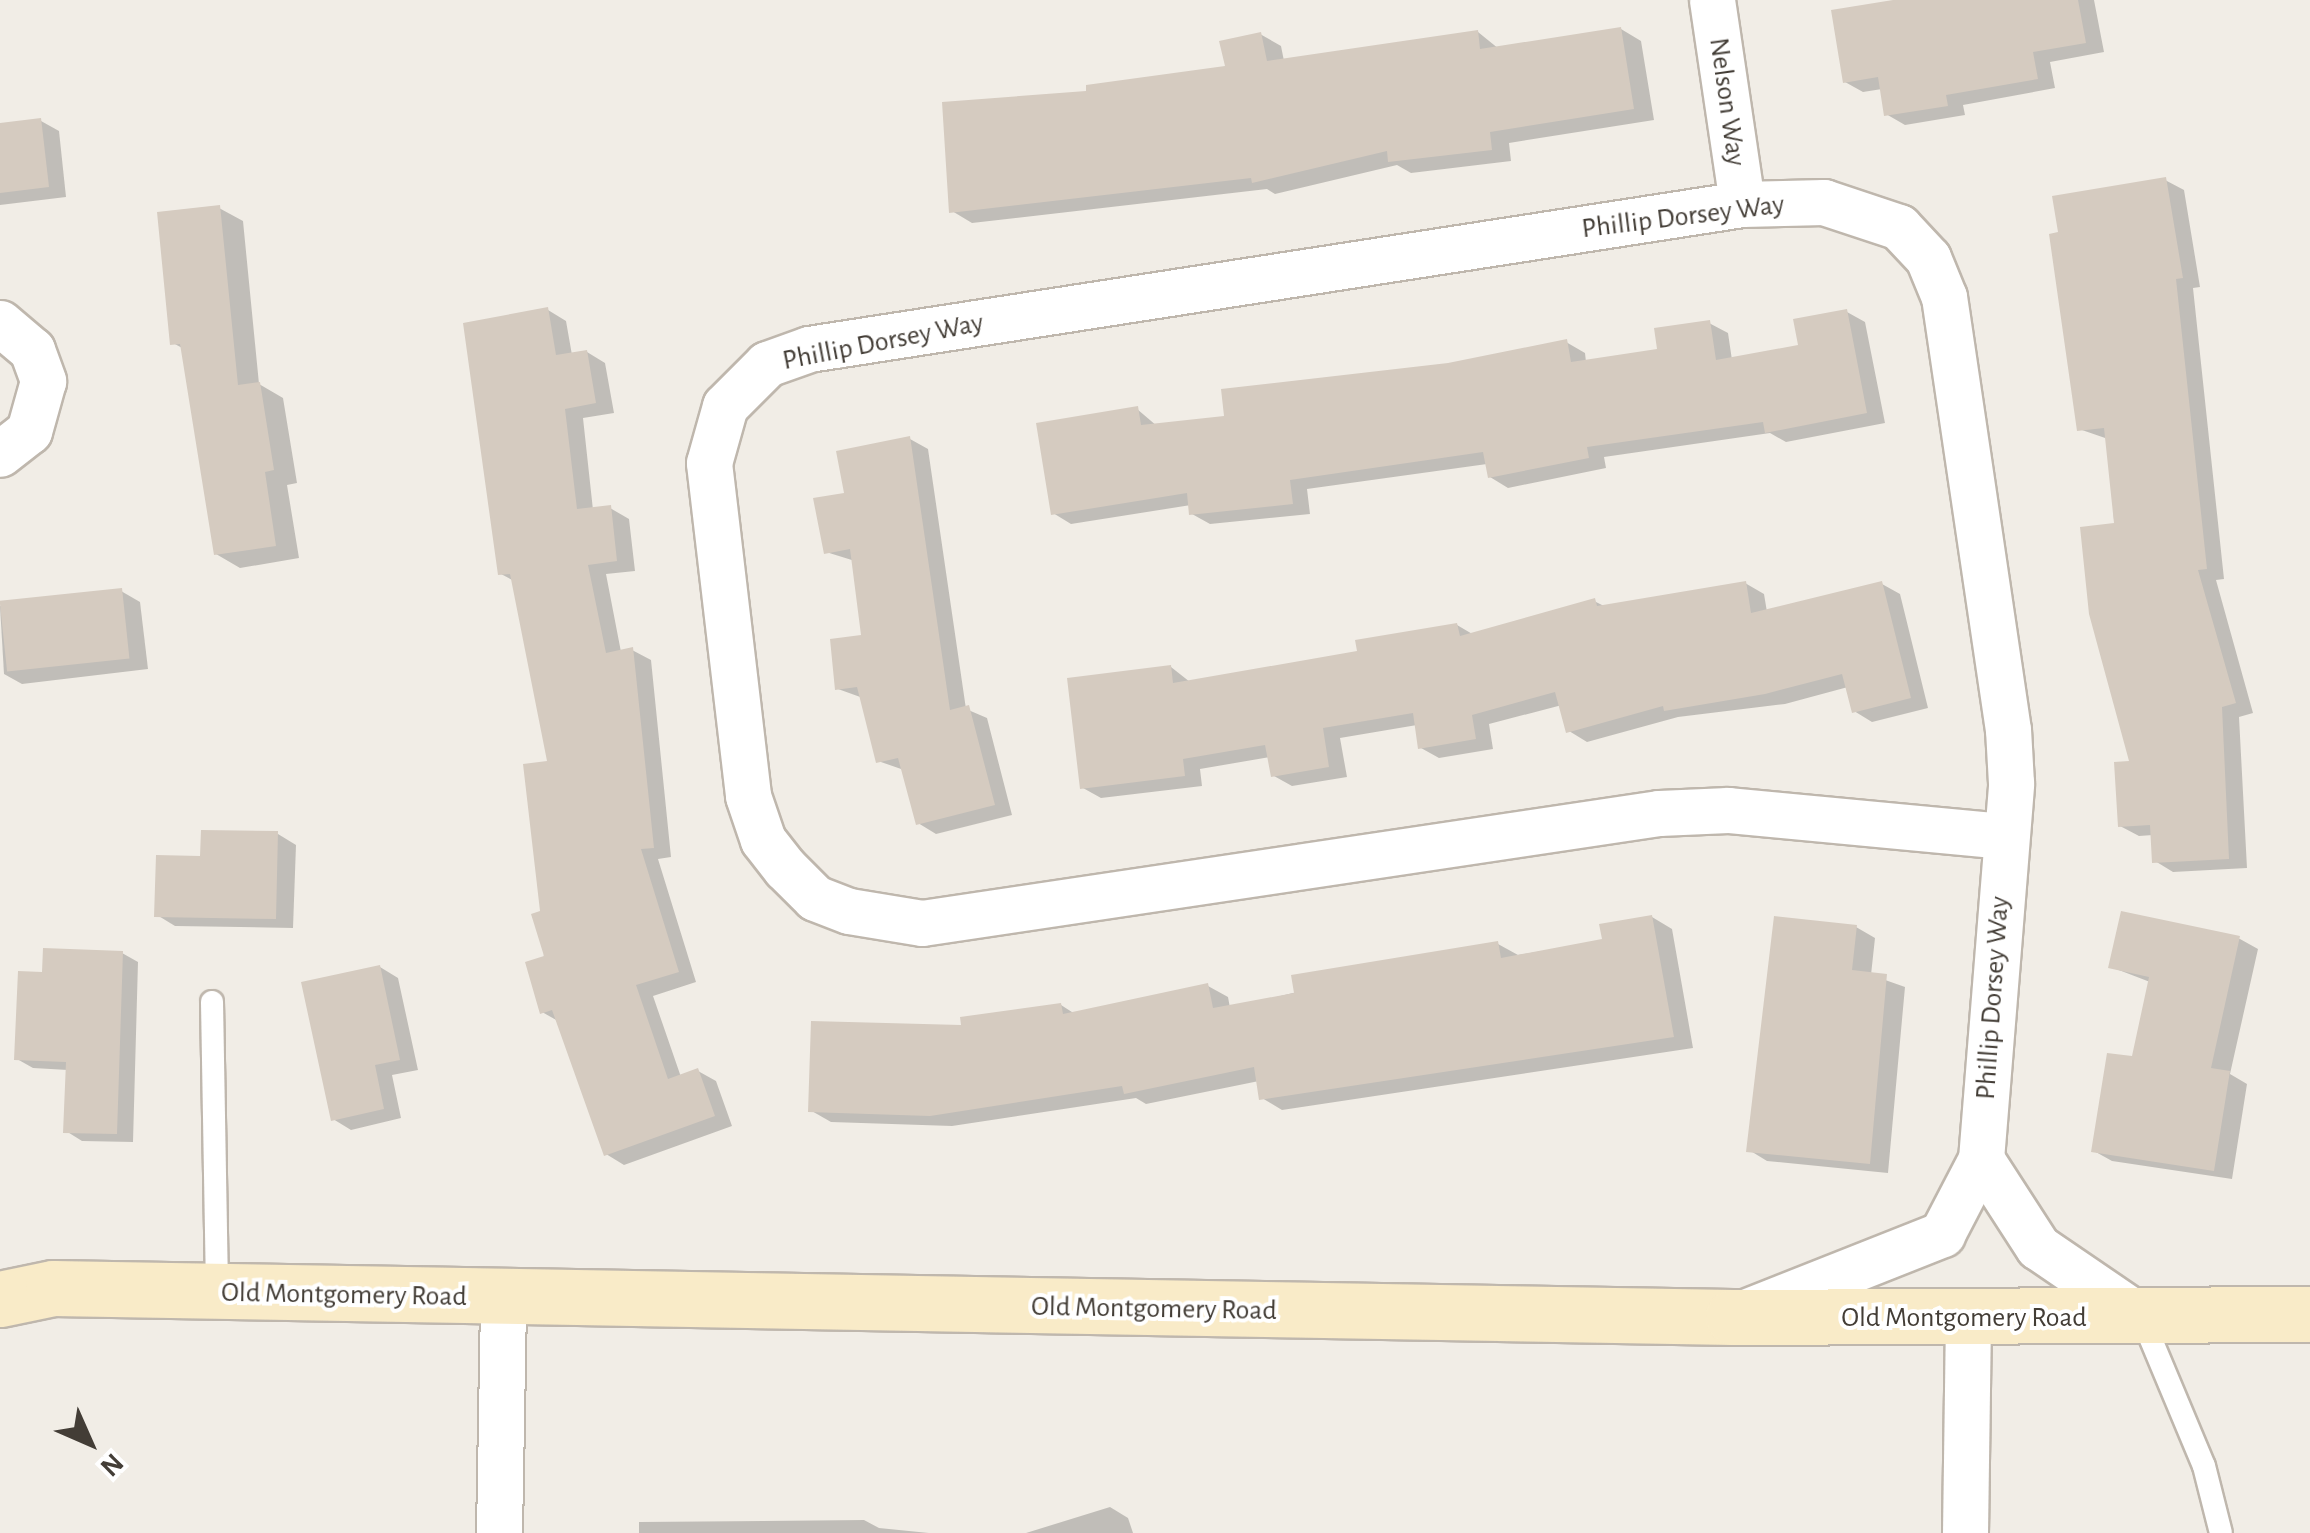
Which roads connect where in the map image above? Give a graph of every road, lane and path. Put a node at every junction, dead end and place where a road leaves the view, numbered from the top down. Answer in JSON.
{"nodes":[{"id":1,"x":1712,"y":0,"type":"edge"},
{"id":2,"x":1742,"y":204,"type":"junction"},
{"id":3,"x":0,"y":323,"type":"edge"},
{"id":4,"x":0,"y":454,"type":"edge"},
{"id":5,"x":2004,"y":836,"type":"junction"},
{"id":6,"x":212,"y":1002,"type":"dead end"},
{"id":7,"x":1981,"y":1159,"type":"junction"},
{"id":8,"x":218,"y":1292,"type":"junction"},
{"id":9,"x":0,"y":1298,"type":"edge"},
{"id":10,"x":503,"y":1299,"type":"junction"},
{"id":11,"x":2310,"y":1314,"type":"edge"},
{"id":12,"x":1733,"y":1317,"type":"junction"},
{"id":13,"x":1968,"y":1318,"type":"junction"},
{"id":14,"x":2142,"y":1318,"type":"junction"},
{"id":15,"x":499,"y":1533,"type":"edge"},
{"id":16,"x":1965,"y":1533,"type":"edge"},
{"id":17,"x":2221,"y":1533,"type":"edge"}],
"edges":[{"from":1,"to":2,"type":"street","name":"Nelson Way"},
{"from":2,"to":5,"type":"street","name":"Phillip Dorsey Way"},
{"from":2,"to":5,"type":"street","name":"Phillip Dorsey Way"},
{"from":3,"to":4,"type":"street"},
{"from":5,"to":7,"type":"street","name":"Phillip Dorsey Way"},
{"from":6,"to":8,"type":"lane"},
{"from":7,"to":12,"type":"street","name":"Phillip Dorsey Way"},
{"from":7,"to":14,"type":"street"},
{"from":8,"to":9,"type":"street","name":"Old Montgomery Road"},
{"from":8,"to":10,"type":"street","name":"Old Montgomery Road"},
{"from":10,"to":12,"type":"street","name":"Old Montgomery Road"},
{"from":10,"to":15,"type":"street"},
{"from":11,"to":14,"type":"street","name":"Old Montgomery Road"},
{"from":12,"to":13,"type":"street","name":"Old Montgomery Road"},
{"from":13,"to":14,"type":"street","name":"Old Montgomery Road"},
{"from":13,"to":16,"type":"street"},
{"from":14,"to":17,"type":"lane"}]}
